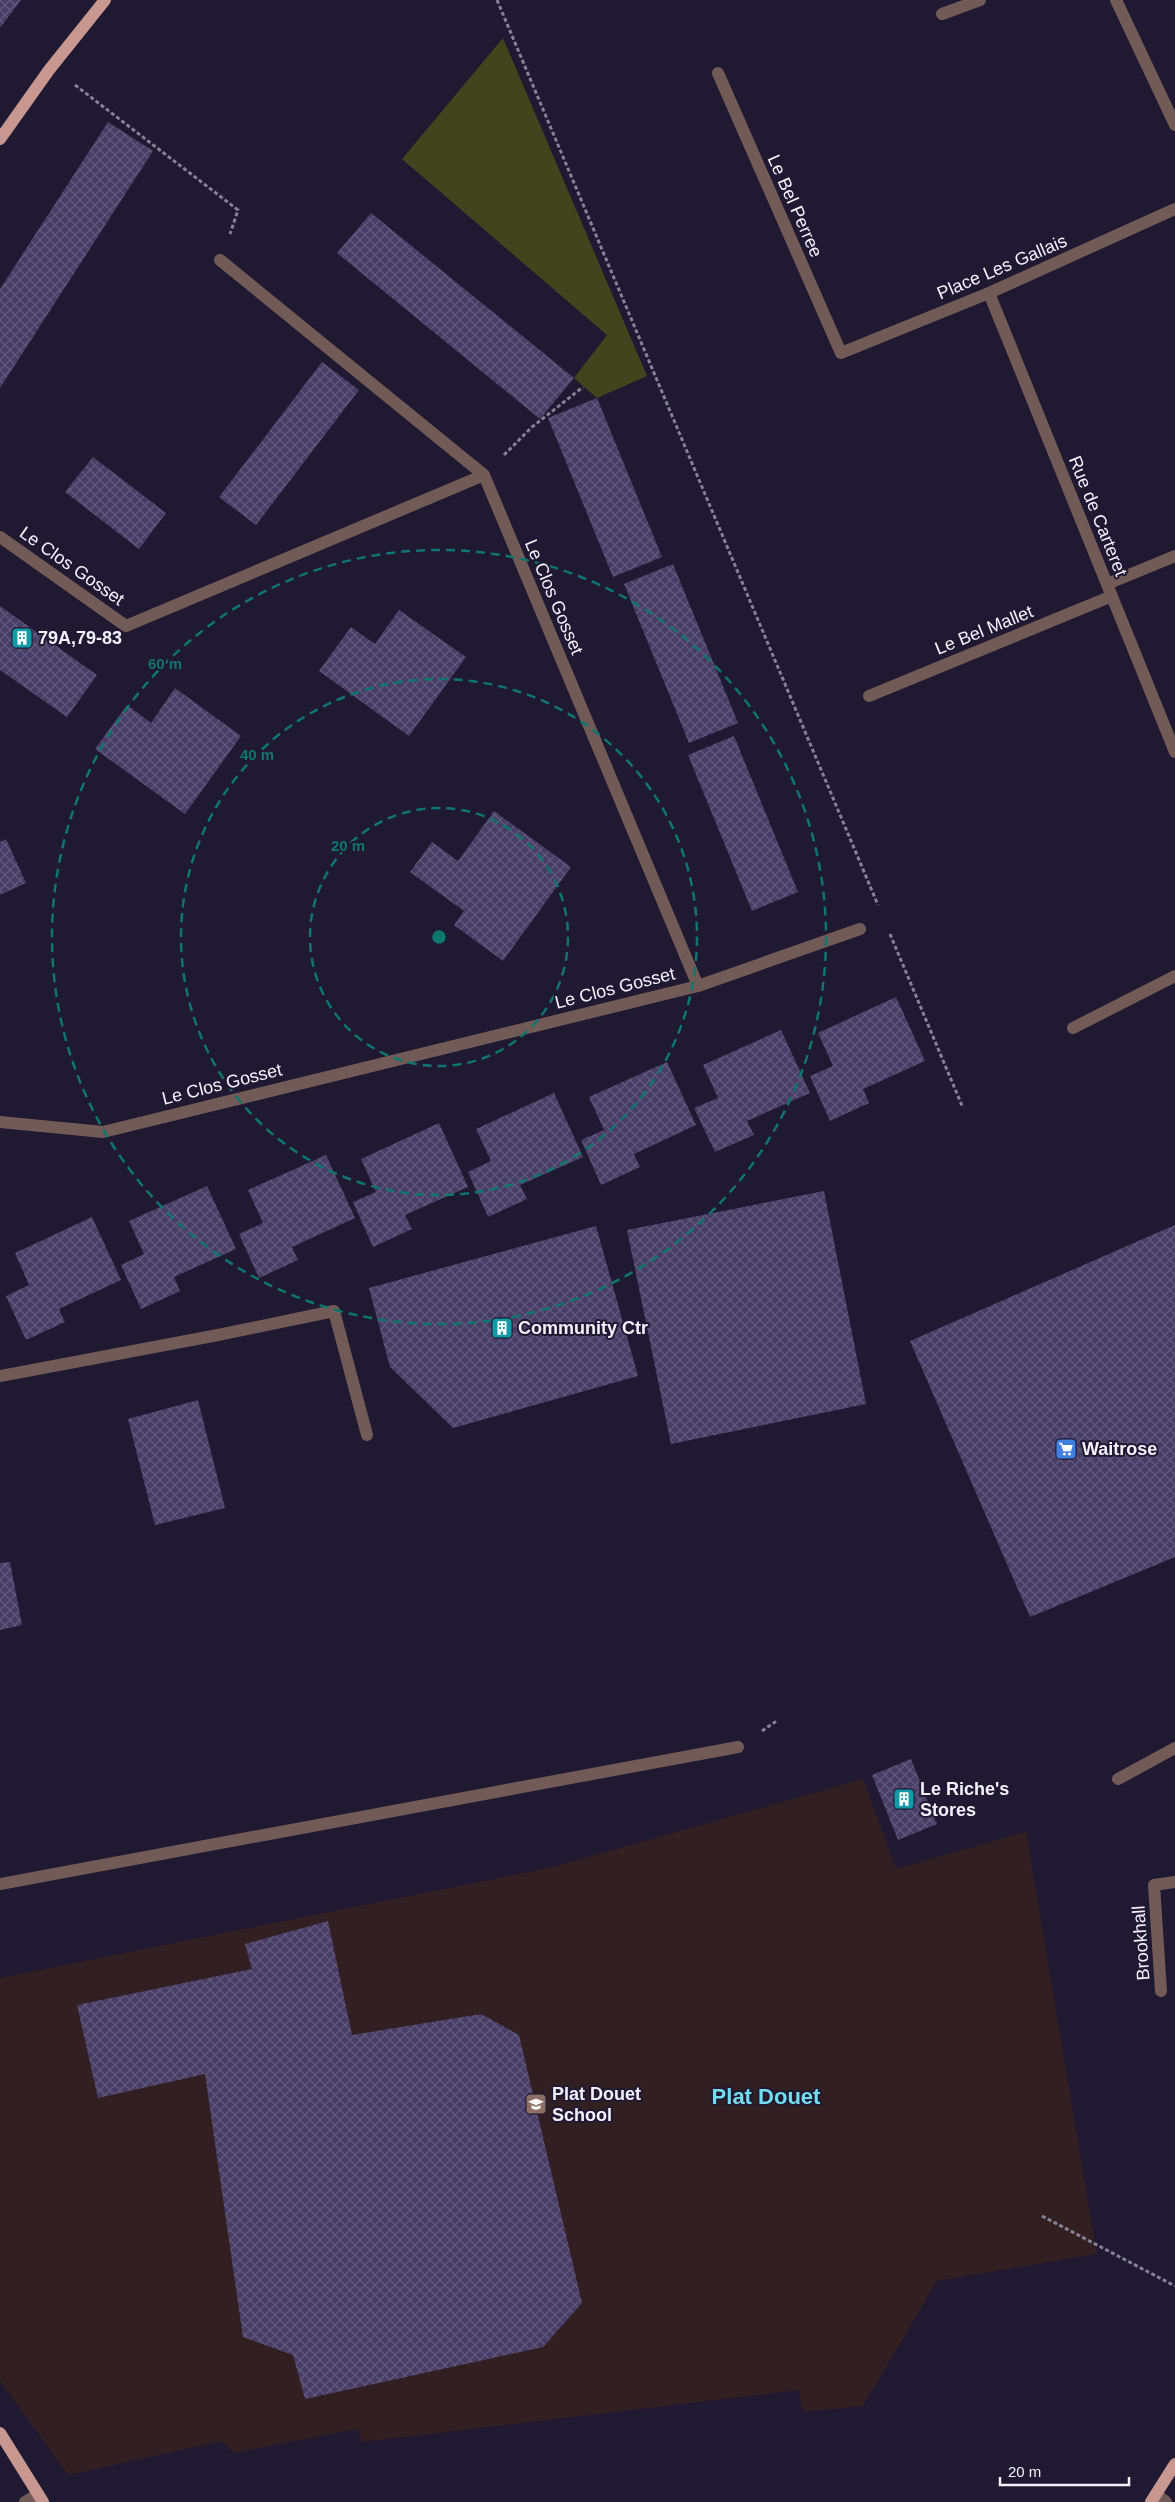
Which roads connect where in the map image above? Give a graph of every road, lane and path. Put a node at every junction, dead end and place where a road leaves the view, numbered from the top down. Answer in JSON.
{"nodes":[{"id":1,"x":105,"y":0,"type":"edge"},
{"id":2,"x":497,"y":0,"type":"edge"},
{"id":3,"x":980,"y":0,"type":"edge"},
{"id":4,"x":1116,"y":0,"type":"edge"},
{"id":5,"x":942,"y":14,"type":"dead end"},
{"id":6,"x":49,"y":70,"type":"junction"},
{"id":7,"x":718,"y":73,"type":"dead end"},
{"id":8,"x":1175,"y":125,"type":"edge"},
{"id":9,"x":0,"y":139,"type":"edge"},
{"id":10,"x":1175,"y":209,"type":"edge"},
{"id":11,"x":220,"y":260,"type":"joint"},
{"id":12,"x":989,"y":293,"type":"junction"},
{"id":13,"x":841,"y":353,"type":"joint"},
{"id":14,"x":583,"y":387,"type":"dead end"},
{"id":15,"x":484,"y":475,"type":"junction"},
{"id":16,"x":0,"y":537,"type":"edge"},
{"id":17,"x":1175,"y":556,"type":"edge"},
{"id":18,"x":1109,"y":590,"type":"junction"},
{"id":19,"x":869,"y":696,"type":"dead end"},
{"id":20,"x":1175,"y":752,"type":"edge"},
{"id":21,"x":878,"y":907,"type":"dead end"},
{"id":22,"x":886,"y":925,"type":"dead end"},
{"id":23,"x":860,"y":930,"type":"dead end"},
{"id":24,"x":1175,"y":976,"type":"edge"},
{"id":25,"x":698,"y":986,"type":"junction"},
{"id":26,"x":1074,"y":1028,"type":"dead end"},
{"id":27,"x":963,"y":1108,"type":"dead end"},
{"id":28,"x":0,"y":1122,"type":"edge"},
{"id":29,"x":0,"y":1376,"type":"edge"},
{"id":30,"x":367,"y":1435,"type":"dead end"},
{"id":31,"x":738,"y":1747,"type":"dead end"},
{"id":32,"x":1175,"y":1748,"type":"edge"},
{"id":33,"x":1118,"y":1779,"type":"dead end"},
{"id":34,"x":1175,"y":1882,"type":"edge"},
{"id":35,"x":0,"y":1884,"type":"edge"},
{"id":36,"x":1162,"y":1991,"type":"dead end"},
{"id":37,"x":1042,"y":2216,"type":"dead end"},
{"id":38,"x":1175,"y":2286,"type":"edge"},
{"id":39,"x":0,"y":2433,"type":"edge"},
{"id":40,"x":1175,"y":2464,"type":"edge"},
{"id":41,"x":41,"y":2498,"type":"edge"},
{"id":42,"x":1158,"y":2499,"type":"edge"},
{"id":43,"x":25,"y":2502,"type":"edge"}],
"edges":[{"from":1,"to":6,"type":"main road"},
{"from":2,"to":21,"type":"path"},
{"from":3,"to":5,"type":"street"},
{"from":4,"to":8,"type":"street"},
{"from":6,"to":9,"type":"main road"},
{"from":6,"to":11,"type":"path"},
{"from":7,"to":13,"type":"street","name":"Le Bel Perree"},
{"from":10,"to":12,"type":"street","name":"Place Les Gallais"},
{"from":11,"to":15,"type":"street","name":"Le Clos Gosset"},
{"from":12,"to":13,"type":"street","name":"Place Les Gallais"},
{"from":12,"to":18,"type":"street","name":"Rue de Carteret"},
{"from":14,"to":15,"type":"path"},
{"from":15,"to":16,"type":"street","name":"Le Clos Gosset"},
{"from":15,"to":25,"type":"street","name":"Le Clos Gosset"},
{"from":17,"to":18,"type":"street","name":"Le Bel Mallet"},
{"from":18,"to":19,"type":"street","name":"Le Bel Mallet"},
{"from":18,"to":20,"type":"street","name":"Rue de Carteret"},
{"from":22,"to":27,"type":"path"},
{"from":23,"to":25,"type":"street"},
{"from":24,"to":26,"type":"street"},
{"from":25,"to":28,"type":"street","name":"Le Clos Gosset"},
{"from":29,"to":30,"type":"street"},
{"from":31,"to":35,"type":"street"},
{"from":32,"to":33,"type":"street"},
{"from":34,"to":36,"type":"street","name":"Brookhall"},
{"from":37,"to":38,"type":"path"},
{"from":39,"to":41,"type":"main road"},
{"from":40,"to":42,"type":"main road"},
{"from":41,"to":43,"type":"street"}]}
